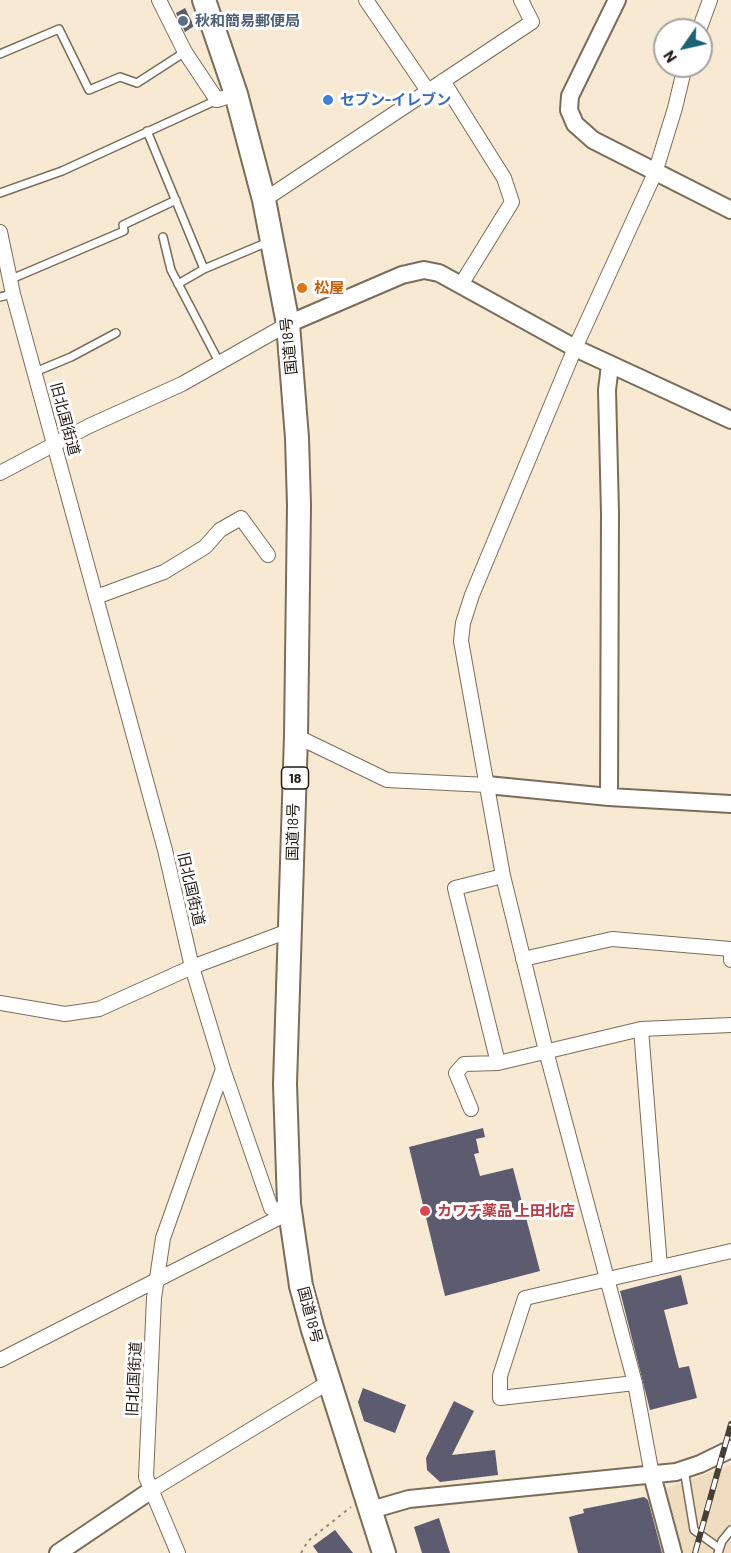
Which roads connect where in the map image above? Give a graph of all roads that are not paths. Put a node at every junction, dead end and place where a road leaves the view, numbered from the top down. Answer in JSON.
{"nodes":[{"id":1,"x":159,"y":0,"type":"edge"},
{"id":2,"x":204,"y":0,"type":"edge"},
{"id":3,"x":366,"y":0,"type":"edge"},
{"id":4,"x":521,"y":0,"type":"edge"},
{"id":5,"x":617,"y":0,"type":"edge"},
{"id":6,"x":710,"y":0,"type":"edge"},
{"id":7,"x":703,"y":18,"type":"edge"},
{"id":8,"x":185,"y":52,"type":"junction"},
{"id":9,"x":0,"y":54,"type":"edge"},
{"id":10,"x":681,"y":78,"type":"edge"},
{"id":11,"x":443,"y":81,"type":"junction"},
{"id":12,"x":428,"y":91,"type":"junction"},
{"id":13,"x":226,"y":97,"type":"junction"},
{"id":14,"x":147,"y":131,"type":"junction"},
{"id":15,"x":655,"y":173,"type":"junction"},
{"id":16,"x":0,"y":193,"type":"edge"},
{"id":17,"x":176,"y":200,"type":"junction"},
{"id":18,"x":264,"y":200,"type":"junction"},
{"id":19,"x":731,"y":210,"type":"edge"},
{"id":20,"x":0,"y":232,"type":"edge"},
{"id":21,"x":163,"y":237,"type":"dead end"},
{"id":22,"x":271,"y":240,"type":"junction"},
{"id":23,"x":3,"y":264,"type":"edge"},
{"id":24,"x":204,"y":269,"type":"junction"},
{"id":25,"x":9,"y":280,"type":"junction"},
{"id":26,"x":462,"y":283,"type":"junction"},
{"id":27,"x":178,"y":284,"type":"junction"},
{"id":28,"x":6,"y":295,"type":"edge"},
{"id":29,"x":288,"y":324,"type":"junction"},
{"id":30,"x":116,"y":333,"type":"dead end"},
{"id":31,"x":575,"y":348,"type":"junction"},
{"id":32,"x":219,"y":362,"type":"junction"},
{"id":33,"x":610,"y":365,"type":"junction"},
{"id":34,"x":34,"y":372,"type":"junction"},
{"id":35,"x":731,"y":420,"type":"edge"},
{"id":36,"x":55,"y":444,"type":"junction"},
{"id":37,"x":0,"y":473,"type":"edge"},
{"id":38,"x":268,"y":555,"type":"dead end"},
{"id":39,"x":96,"y":597,"type":"junction"},
{"id":40,"x":296,"y":736,"type":"junction"},
{"id":41,"x":487,"y":785,"type":"junction"},
{"id":42,"x":609,"y":797,"type":"junction"},
{"id":43,"x":731,"y":804,"type":"edge"},
{"id":44,"x":503,"y":876,"type":"junction"},
{"id":45,"x":291,"y":930,"type":"junction"},
{"id":46,"x":523,"y":959,"type":"junction"},
{"id":47,"x":731,"y":960,"type":"edge"},
{"id":48,"x":192,"y":967,"type":"junction"},
{"id":49,"x":0,"y":1003,"type":"edge"},
{"id":50,"x":731,"y":1025,"type":"edge"},
{"id":51,"x":641,"y":1029,"type":"junction"},
{"id":52,"x":546,"y":1051,"type":"junction"},
{"id":53,"x":498,"y":1063,"type":"junction"},
{"id":54,"x":223,"y":1069,"type":"junction"},
{"id":55,"x":471,"y":1109,"type":"dead end"},
{"id":56,"x":290,"y":1212,"type":"junction"},
{"id":57,"x":731,"y":1251,"type":"edge"},
{"id":58,"x":660,"y":1267,"type":"junction"},
{"id":59,"x":608,"y":1280,"type":"junction"},
{"id":60,"x":158,"y":1281,"type":"junction"},
{"id":61,"x":0,"y":1360,"type":"edge"},
{"id":62,"x":329,"y":1382,"type":"junction"},
{"id":63,"x":634,"y":1383,"type":"junction"},
{"id":64,"x":731,"y":1449,"type":"edge"},
{"id":65,"x":684,"y":1469,"type":"junction"},
{"id":66,"x":652,"y":1475,"type":"junction"},
{"id":67,"x":150,"y":1491,"type":"junction"},
{"id":68,"x":363,"y":1507,"type":"junction"},
{"id":69,"x":731,"y":1530,"type":"edge"},
{"id":70,"x":718,"y":1550,"type":"edge"},
{"id":71,"x":58,"y":1553,"type":"edge"},
{"id":72,"x":178,"y":1553,"type":"edge"},
{"id":73,"x":384,"y":1553,"type":"edge"},
{"id":74,"x":673,"y":1553,"type":"edge"}],
"edges":[{"from":1,"to":8,"type":"street"},
{"from":2,"to":13,"type":"highway","name":"国道18号","number":"18"},
{"from":3,"to":12,"type":"street"},
{"from":4,"to":11,"type":"street"},
{"from":5,"to":15,"type":"street"},
{"from":6,"to":7,"type":"street"},
{"from":8,"to":9,"type":"lane"},
{"from":8,"to":13,"type":"street"},
{"from":10,"to":15,"type":"street"},
{"from":11,"to":12,"type":"street"},
{"from":11,"to":26,"type":"street"},
{"from":12,"to":18,"type":"street"},
{"from":13,"to":14,"type":"lane"},
{"from":13,"to":18,"type":"highway","name":"国道18号","number":"18"},
{"from":14,"to":16,"type":"lane"},
{"from":14,"to":17,"type":"lane"},
{"from":15,"to":19,"type":"street"},
{"from":15,"to":31,"type":"street"},
{"from":17,"to":24,"type":"lane"},
{"from":17,"to":25,"type":"lane"},
{"from":18,"to":22,"type":"highway","name":"国道18号","number":"18"},
{"from":20,"to":23,"type":"street","name":"旧北国街道"},
{"from":21,"to":27,"type":"lane"},
{"from":22,"to":24,"type":"lane"},
{"from":22,"to":29,"type":"highway","name":"国道18号","number":"18"},
{"from":23,"to":25,"type":"street","name":"旧北国街道"},
{"from":24,"to":27,"type":"lane"},
{"from":25,"to":28,"type":"street","name":"旧北国街道"},
{"from":26,"to":29,"type":"street"},
{"from":26,"to":31,"type":"street"},
{"from":27,"to":32,"type":"lane"},
{"from":28,"to":34,"type":"street","name":"旧北国街道"},
{"from":29,"to":32,"type":"street"},
{"from":29,"to":40,"type":"highway","name":"国道18号","number":"18"},
{"from":30,"to":34,"type":"lane"},
{"from":31,"to":33,"type":"street"},
{"from":31,"to":41,"type":"street"},
{"from":32,"to":36,"type":"street"},
{"from":33,"to":35,"type":"street"},
{"from":33,"to":42,"type":"street"},
{"from":34,"to":36,"type":"street","name":"旧北国街道"},
{"from":36,"to":37,"type":"street"},
{"from":36,"to":39,"type":"street","name":"旧北国街道"},
{"from":38,"to":39,"type":"street"},
{"from":39,"to":48,"type":"street","name":"旧北国街道"},
{"from":40,"to":41,"type":"street"},
{"from":40,"to":45,"type":"highway","name":"国道18号","number":"18"},
{"from":41,"to":42,"type":"street"},
{"from":41,"to":44,"type":"street"},
{"from":42,"to":43,"type":"street"},
{"from":44,"to":46,"type":"street"},
{"from":44,"to":53,"type":"street"},
{"from":45,"to":48,"type":"street"},
{"from":45,"to":56,"type":"highway","name":"国道18号","number":"18"},
{"from":46,"to":47,"type":"street"},
{"from":46,"to":52,"type":"street"},
{"from":48,"to":49,"type":"street"},
{"from":48,"to":54,"type":"street","name":"旧北国街道"},
{"from":50,"to":51,"type":"street"},
{"from":51,"to":52,"type":"street"},
{"from":51,"to":58,"type":"street"},
{"from":52,"to":53,"type":"street"},
{"from":52,"to":59,"type":"street"},
{"from":53,"to":55,"type":"street"},
{"from":54,"to":56,"type":"street"},
{"from":54,"to":60,"type":"street","name":"旧北国街道"},
{"from":56,"to":60,"type":"street"},
{"from":56,"to":62,"type":"highway","name":"国道18号","number":"18"},
{"from":57,"to":58,"type":"street"},
{"from":58,"to":59,"type":"street"},
{"from":59,"to":63,"type":"street"},
{"from":59,"to":63,"type":"street"},
{"from":60,"to":61,"type":"street"},
{"from":60,"to":67,"type":"street","name":"旧北国街道"},
{"from":62,"to":67,"type":"street"},
{"from":62,"to":68,"type":"highway","name":"国道18号","number":"18"},
{"from":63,"to":66,"type":"street"},
{"from":64,"to":65,"type":"street"},
{"from":65,"to":66,"type":"street"},
{"from":65,"to":70,"type":"lane"},
{"from":66,"to":68,"type":"street"},
{"from":66,"to":74,"type":"street"},
{"from":67,"to":71,"type":"street"},
{"from":67,"to":72,"type":"street","name":"旧北国街道"},
{"from":68,"to":73,"type":"highway","name":"国道18号","number":"18"},
{"from":69,"to":70,"type":"lane"}]}
